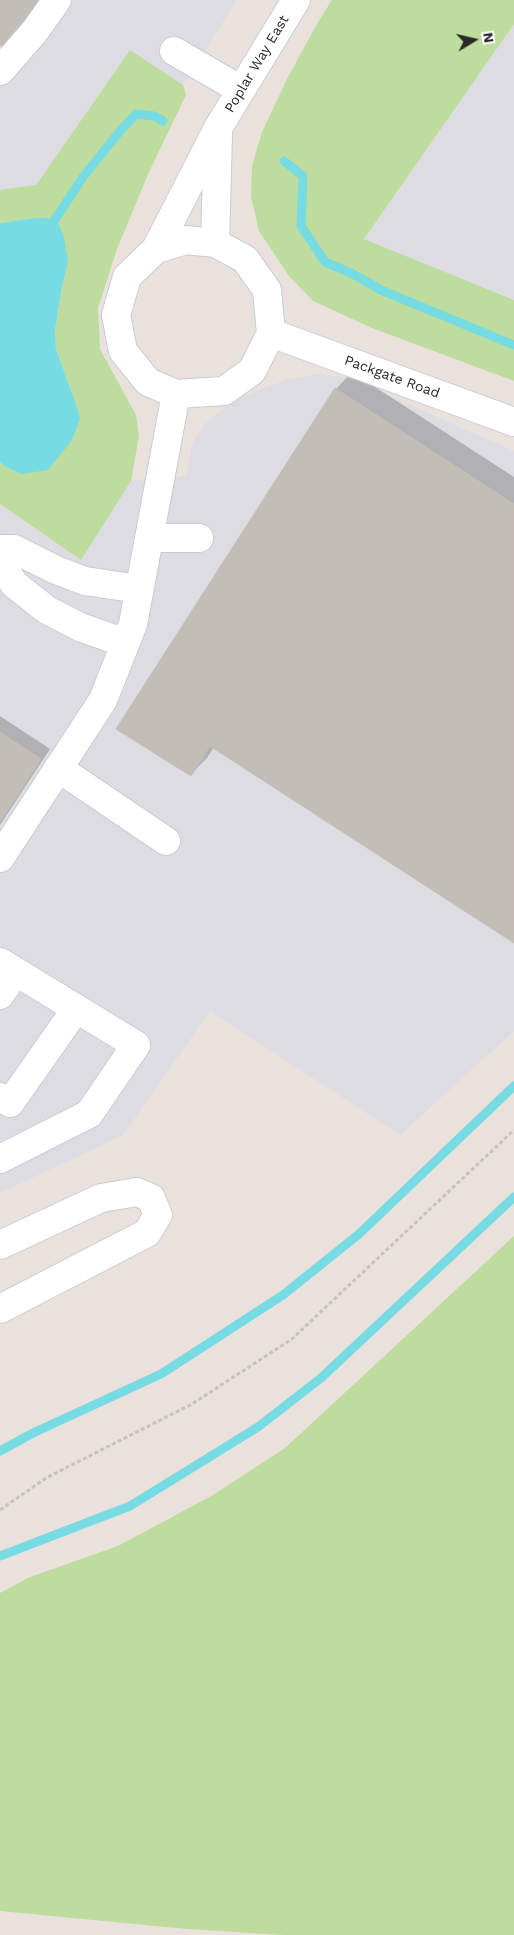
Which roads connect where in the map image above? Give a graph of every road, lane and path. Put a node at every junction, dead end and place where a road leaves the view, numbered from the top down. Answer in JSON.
{"nodes":[{"id":1,"x":58,"y":0,"type":"edge"},
{"id":2,"x":296,"y":0,"type":"edge"},
{"id":3,"x":174,"y":51,"type":"dead end"},
{"id":4,"x":0,"y":71,"type":"edge"},
{"id":5,"x":241,"y":90,"type":"junction"},
{"id":6,"x":218,"y":128,"type":"junction"},
{"id":7,"x":215,"y":243,"type":"junction"},
{"id":8,"x":156,"y":249,"type":"junction"},
{"id":9,"x":271,"y":333,"type":"junction"},
{"id":10,"x":176,"y":394,"type":"junction"},
{"id":11,"x":514,"y":422,"type":"edge"},
{"id":12,"x":149,"y":538,"type":"junction"},
{"id":13,"x":199,"y":538,"type":"dead end"},
{"id":14,"x":0,"y":549,"type":"edge"},
{"id":15,"x":0,"y":556,"type":"edge"},
{"id":16,"x":139,"y":588,"type":"junction"},
{"id":17,"x":125,"y":643,"type":"junction"},
{"id":18,"x":58,"y":768,"type":"junction"},
{"id":19,"x":166,"y":840,"type":"dead end"},
{"id":20,"x":0,"y":858,"type":"edge"},
{"id":21,"x":8,"y":967,"type":"edge"},
{"id":22,"x":0,"y":995,"type":"edge"},
{"id":23,"x":76,"y":1009,"type":"junction"},
{"id":24,"x":0,"y":1097,"type":"edge"},
{"id":25,"x":514,"y":1130,"type":"edge"},
{"id":26,"x":0,"y":1159,"type":"edge"},
{"id":27,"x":0,"y":1245,"type":"edge"},
{"id":28,"x":0,"y":1309,"type":"edge"},
{"id":29,"x":0,"y":1510,"type":"edge"}],
"edges":[{"from":1,"to":4,"type":"street"},
{"from":2,"to":5,"type":"street","name":"Poplar Way East"},
{"from":3,"to":5,"type":"street"},
{"from":5,"to":6,"type":"street","name":"Poplar Way East"},
{"from":6,"to":7,"type":"street","name":"Poplar Way East"},
{"from":6,"to":8,"type":"street","name":"Poplar Way East"},
{"from":7,"to":8,"type":"street","name":"Poplar Way East"},
{"from":7,"to":9,"type":"street","name":"Poplar Way East"},
{"from":8,"to":10,"type":"street","name":"Poplar Way East"},
{"from":9,"to":10,"type":"street","name":"Poplar Way East"},
{"from":9,"to":11,"type":"street","name":"Packgate Road"},
{"from":10,"to":12,"type":"street"},
{"from":12,"to":13,"type":"street"},
{"from":12,"to":16,"type":"street"},
{"from":14,"to":16,"type":"street"},
{"from":15,"to":17,"type":"street"},
{"from":16,"to":17,"type":"street"},
{"from":17,"to":18,"type":"street"},
{"from":18,"to":19,"type":"street"},
{"from":18,"to":20,"type":"street"},
{"from":21,"to":22,"type":"street"},
{"from":21,"to":23,"type":"street"},
{"from":23,"to":24,"type":"street"},
{"from":23,"to":26,"type":"street"},
{"from":25,"to":29,"type":"path"},
{"from":27,"to":28,"type":"street"}]}
